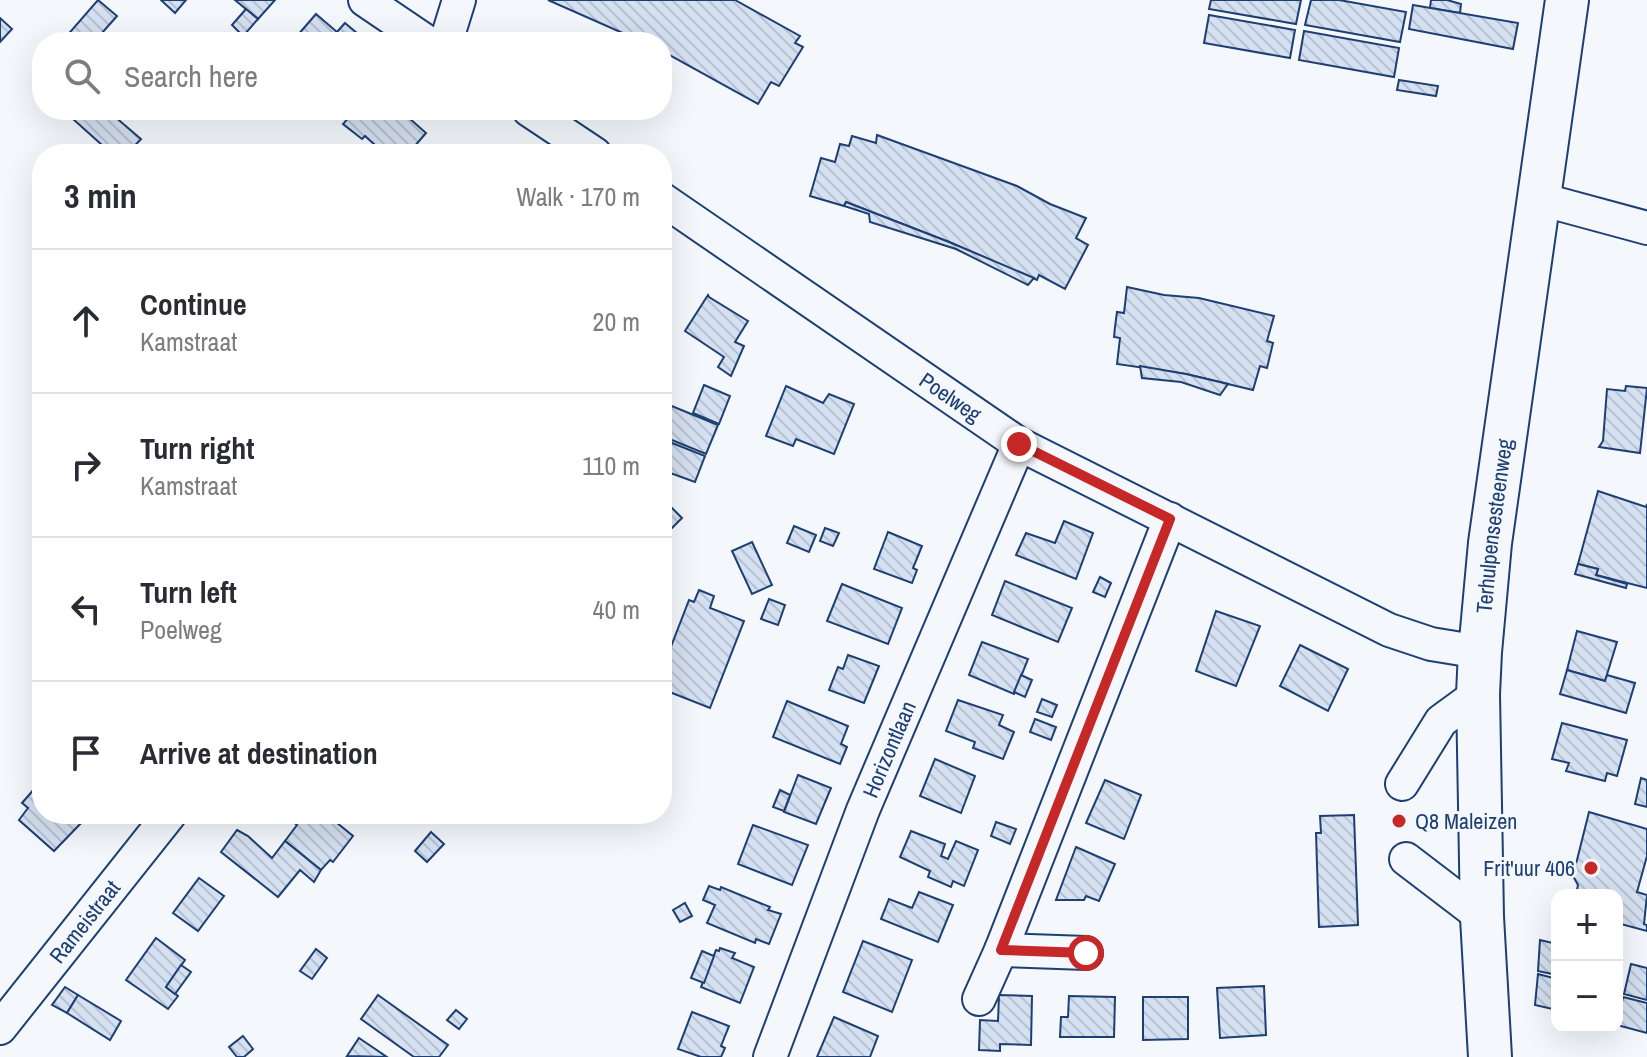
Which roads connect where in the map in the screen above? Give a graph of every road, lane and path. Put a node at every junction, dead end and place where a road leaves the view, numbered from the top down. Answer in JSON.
{"nodes":[{"id":1,"x":365,"y":0,"type":"edge"},
{"id":2,"x":459,"y":0,"type":"edge"},
{"id":3,"x":1567,"y":0,"type":"edge"},
{"id":4,"x":412,"y":32,"type":"edge"},
{"id":5,"x":449,"y":32,"type":"edge"},
{"id":6,"x":544,"y":120,"type":"edge"},
{"id":7,"x":580,"y":144,"type":"edge"},
{"id":8,"x":1540,"y":199,"type":"junction"},
{"id":9,"x":672,"y":206,"type":"edge"},
{"id":10,"x":1647,"y":228,"type":"edge"},
{"id":11,"x":1019,"y":444,"type":"junction"},
{"id":12,"x":1170,"y":519,"type":"junction"},
{"id":13,"x":1480,"y":652,"type":"junction"},
{"id":14,"x":1478,"y":694,"type":"junction"},
{"id":15,"x":1402,"y":784,"type":"dead end"},
{"id":16,"x":162,"y":824,"type":"edge"},
{"id":17,"x":1406,"y":859,"type":"dead end"},
{"id":18,"x":1482,"y":917,"type":"junction"},
{"id":19,"x":1001,"y":950,"type":"junction"},
{"id":20,"x":1086,"y":953,"type":"dead end"},
{"id":21,"x":979,"y":999,"type":"dead end"},
{"id":22,"x":0,"y":1028,"type":"edge"},
{"id":23,"x":770,"y":1057,"type":"edge"},
{"id":24,"x":1490,"y":1057,"type":"edge"}],
"edges":[{"from":1,"to":4,"type":"street"},
{"from":2,"to":5,"type":"street"},
{"from":3,"to":8,"type":"main road","name":"Terhulpensesteenweg"},
{"from":6,"to":7,"type":"street"},
{"from":8,"to":10,"type":"street"},
{"from":8,"to":13,"type":"main road","name":"Terhulpensesteenweg"},
{"from":9,"to":11,"type":"street","name":"Poelweg"},
{"from":11,"to":12,"type":"street","name":"Poelweg"},
{"from":11,"to":23,"type":"street","name":"Horizontlaan"},
{"from":12,"to":13,"type":"street","name":"Poelweg"},
{"from":12,"to":19,"type":"street"},
{"from":13,"to":14,"type":"main road","name":"Terhulpensesteenweg"},
{"from":14,"to":15,"type":"street"},
{"from":14,"to":18,"type":"main road","name":"Terhulpensesteenweg"},
{"from":16,"to":22,"type":"street","name":"Rameistraat"},
{"from":17,"to":18,"type":"street"},
{"from":18,"to":24,"type":"main road","name":"Terhulpensesteenweg"},
{"from":19,"to":20,"type":"street"},
{"from":19,"to":21,"type":"street"}]}
